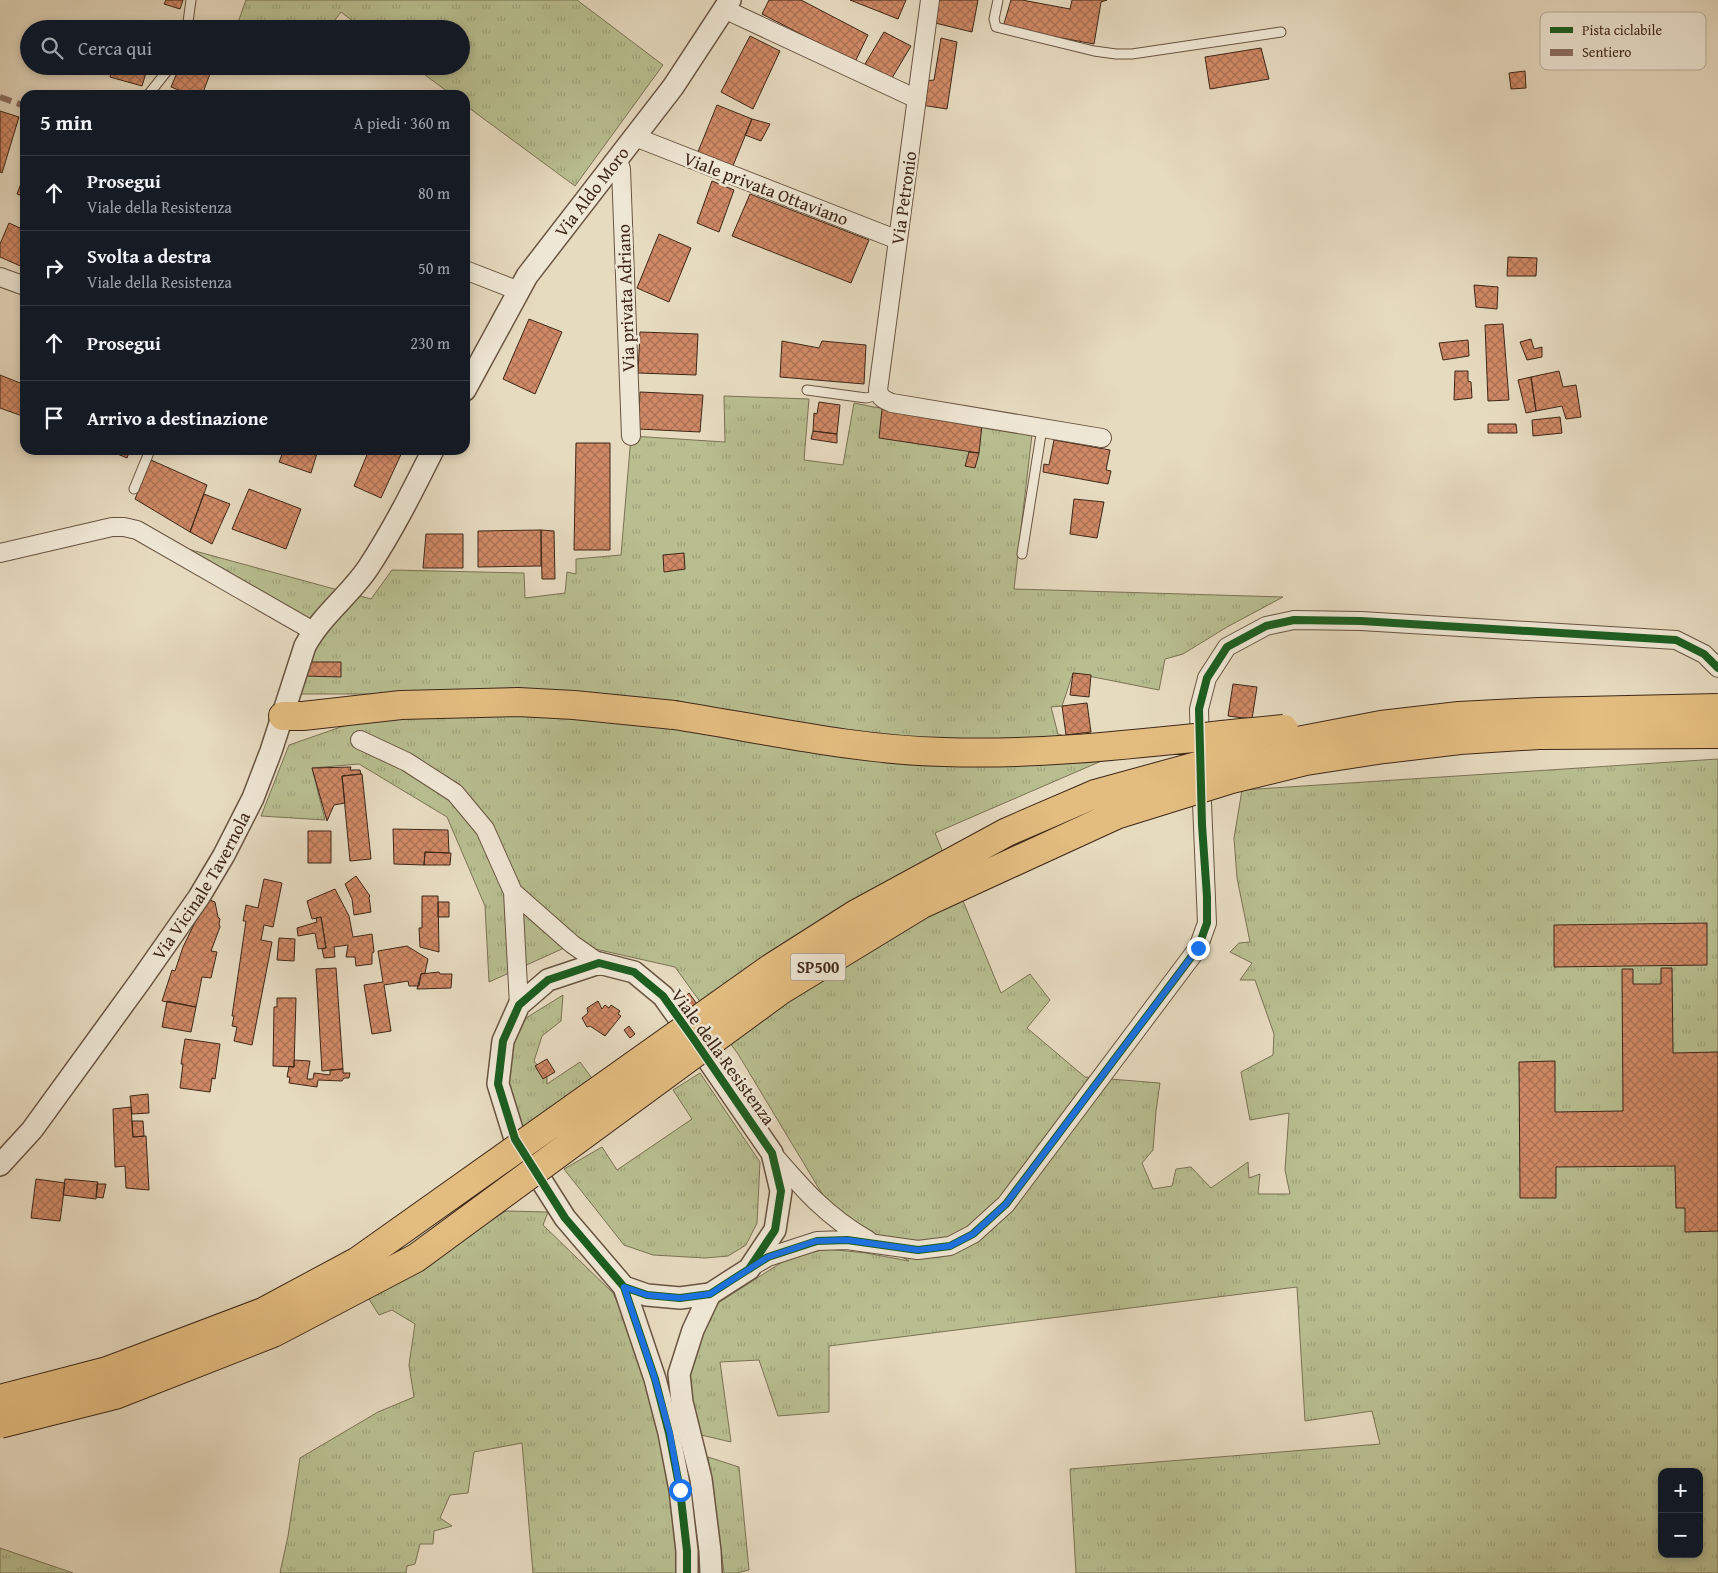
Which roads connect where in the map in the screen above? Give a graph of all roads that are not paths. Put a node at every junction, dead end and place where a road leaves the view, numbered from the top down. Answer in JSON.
{"nodes":[{"id":1,"x":191,"y":0,"type":"edge"},
{"id":2,"x":930,"y":0,"type":"edge"},
{"id":3,"x":998,"y":0,"type":"edge"},
{"id":4,"x":727,"y":4,"type":"edge"},
{"id":5,"x":188,"y":20,"type":"edge"},
{"id":6,"x":1281,"y":32,"type":"dead end"},
{"id":7,"x":164,"y":75,"type":"edge"},
{"id":8,"x":152,"y":90,"type":"edge"},
{"id":9,"x":917,"y":99,"type":"junction"},
{"id":10,"x":635,"y":137,"type":"junction"},
{"id":11,"x":618,"y":160,"type":"junction"},
{"id":12,"x":898,"y":240,"type":"junction"},
{"id":13,"x":470,"y":272,"type":"edge"},
{"id":14,"x":0,"y":277,"type":"edge"},
{"id":15,"x":20,"y":284,"type":"edge"},
{"id":16,"x":519,"y":291,"type":"junction"},
{"id":17,"x":470,"y":381,"type":"edge"},
{"id":18,"x":807,"y":390,"type":"dead end"},
{"id":19,"x":879,"y":395,"type":"junction"},
{"id":20,"x":1042,"y":428,"type":"junction"},
{"id":21,"x":631,"y":436,"type":"dead end"},
{"id":22,"x":1102,"y":438,"type":"dead end"},
{"id":23,"x":148,"y":455,"type":"edge"},
{"id":24,"x":430,"y":455,"type":"edge"},
{"id":25,"x":134,"y":489,"type":"dead end"},
{"id":26,"x":0,"y":553,"type":"edge"},
{"id":27,"x":1022,"y":554,"type":"dead end"},
{"id":28,"x":313,"y":631,"type":"junction"},
{"id":29,"x":1718,"y":668,"type":"edge"},
{"id":30,"x":1718,"y":708,"type":"edge"},
{"id":31,"x":283,"y":716,"type":"junction"},
{"id":32,"x":1380,"y":724,"type":"junction"},
{"id":33,"x":1718,"y":734,"type":"edge"},
{"id":34,"x":360,"y":740,"type":"dead end"},
{"id":35,"x":513,"y":892,"type":"junction"},
{"id":36,"x":598,"y":963,"type":"junction"},
{"id":37,"x":519,"y":1006,"type":"junction"},
{"id":38,"x":772,"y":1153,"type":"junction"},
{"id":39,"x":0,"y":1165,"type":"edge"},
{"id":40,"x":877,"y":1245,"type":"junction"},
{"id":41,"x":748,"y":1269,"type":"junction"},
{"id":42,"x":624,"y":1287,"type":"junction"},
{"id":43,"x":710,"y":1294,"type":"junction"},
{"id":44,"x":0,"y":1399,"type":"edge"},
{"id":45,"x":0,"y":1424,"type":"edge"},
{"id":46,"x":688,"y":1573,"type":"edge"},
{"id":47,"x":711,"y":1573,"type":"edge"}],
"edges":[{"from":1,"to":5,"type":"lane"},
{"from":2,"to":9,"type":"street","name":"Via Petronio"},
{"from":3,"to":6,"type":"lane"},
{"from":4,"to":9,"type":"street"},
{"from":4,"to":10,"type":"street","name":"Via Aldo Moro"},
{"from":7,"to":8,"type":"lane"},
{"from":9,"to":12,"type":"street","name":"Via Petronio"},
{"from":10,"to":11,"type":"street","name":"Via Aldo Moro"},
{"from":10,"to":12,"type":"street","name":"Viale privata Ottaviano"},
{"from":11,"to":16,"type":"street","name":"Via Aldo Moro"},
{"from":11,"to":21,"type":"street","name":"Via privata Adriano"},
{"from":12,"to":19,"type":"street","name":"Via Petronio"},
{"from":13,"to":16,"type":"street"},
{"from":14,"to":15,"type":"street"},
{"from":16,"to":17,"type":"street","name":"Via Aldo Moro"},
{"from":18,"to":19,"type":"lane"},
{"from":19,"to":20,"type":"street"},
{"from":20,"to":22,"type":"street"},
{"from":20,"to":27,"type":"lane"},
{"from":23,"to":25,"type":"lane"},
{"from":24,"to":28,"type":"street","name":"Via Vicinale Tavernola"},
{"from":26,"to":28,"type":"street"},
{"from":28,"to":31,"type":"street","name":"Via Vicinale Tavernola"},
{"from":29,"to":40,"type":"street"},
{"from":30,"to":32,"type":"highway","number":"SP500","bridge":true},
{"from":31,"to":32,"type":"highway","bridge":true},
{"from":31,"to":39,"type":"street","name":"Via Vicinale Tavernola"},
{"from":32,"to":44,"type":"highway","number":"SP500","bridge":true},
{"from":33,"to":45,"type":"highway","number":"SP500","bridge":true},
{"from":34,"to":35,"type":"street"},
{"from":35,"to":36,"type":"street"},
{"from":35,"to":37,"type":"street"},
{"from":36,"to":37,"type":"street"},
{"from":36,"to":38,"type":"street","name":"Viale della Resistenza"},
{"from":37,"to":42,"type":"street"},
{"from":38,"to":40,"type":"street"},
{"from":38,"to":41,"type":"street","name":"Viale della Resistenza"},
{"from":40,"to":41,"type":"street"},
{"from":41,"to":43,"type":"street","name":"Viale della Resistenza"},
{"from":42,"to":43,"type":"street","name":"Viale della Resistenza"},
{"from":42,"to":46,"type":"street"},
{"from":43,"to":47,"type":"street"}]}
